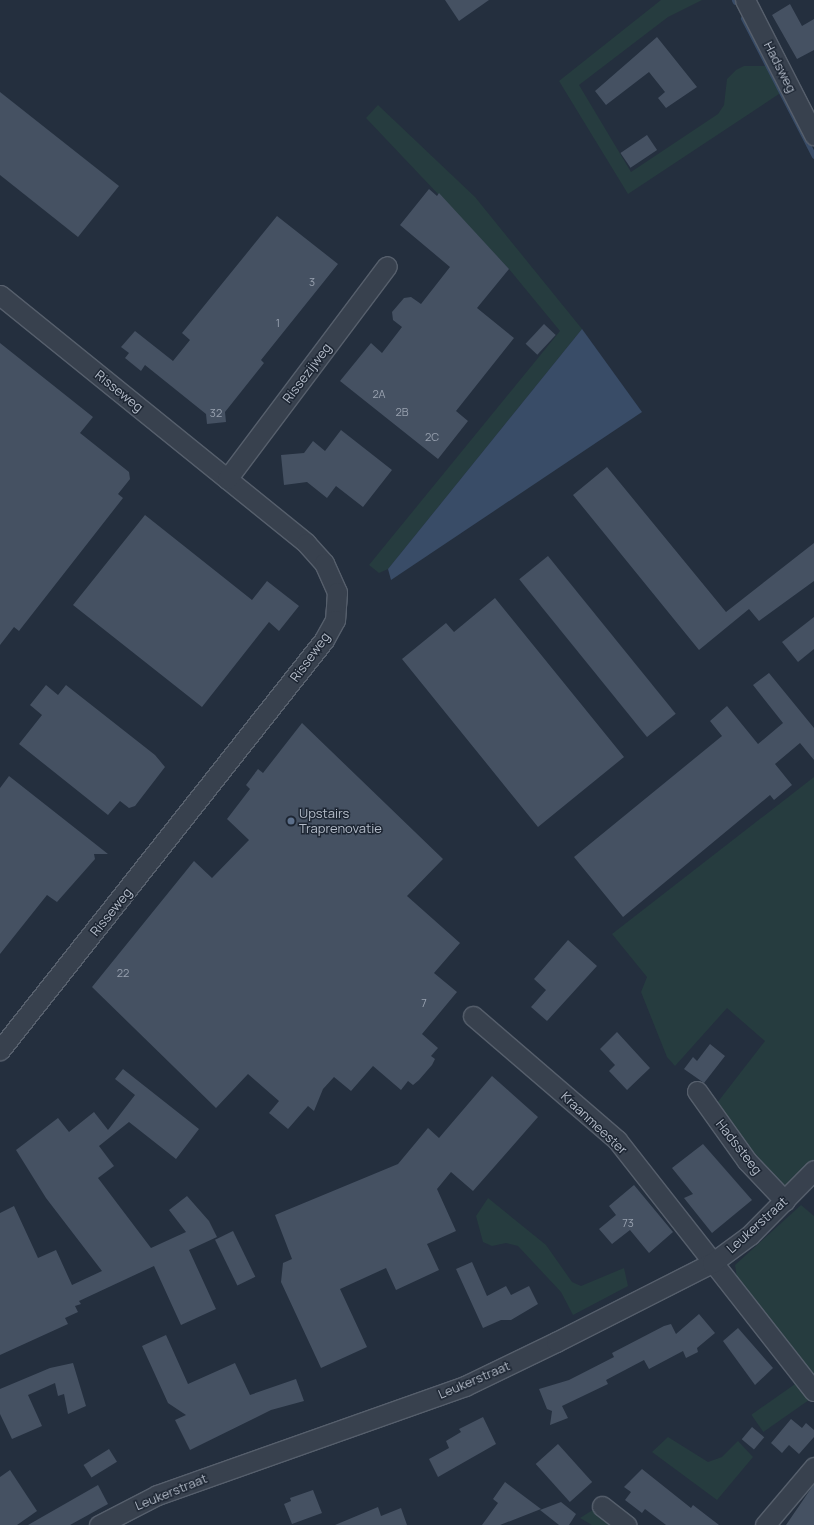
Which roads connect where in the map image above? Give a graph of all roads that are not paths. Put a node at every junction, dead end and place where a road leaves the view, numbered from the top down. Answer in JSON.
{"nodes":[{"id":1,"x":745,"y":0,"type":"edge"},
{"id":2,"x":814,"y":135,"type":"edge"},
{"id":3,"x":387,"y":266,"type":"dead end"},
{"id":4,"x":0,"y":295,"type":"edge"},
{"id":5,"x":227,"y":479,"type":"junction"},
{"id":6,"x":473,"y":1016,"type":"dead end"},
{"id":7,"x":0,"y":1050,"type":"edge"},
{"id":8,"x":697,"y":1091,"type":"dead end"},
{"id":9,"x":814,"y":1170,"type":"edge"},
{"id":10,"x":785,"y":1201,"type":"junction"},
{"id":11,"x":712,"y":1263,"type":"junction"},
{"id":12,"x":814,"y":1391,"type":"edge"},
{"id":13,"x":814,"y":1467,"type":"edge"},
{"id":14,"x":602,"y":1506,"type":"dead end"},
{"id":15,"x":99,"y":1525,"type":"edge"},
{"id":16,"x":626,"y":1525,"type":"edge"},
{"id":17,"x":765,"y":1525,"type":"edge"}],
"edges":[{"from":1,"to":2,"type":"street","name":"Hadsweg"},
{"from":3,"to":5,"type":"street","name":"Rissezijweg"},
{"from":4,"to":5,"type":"street","name":"Risseweg"},
{"from":5,"to":7,"type":"street","name":"Risseweg"},
{"from":6,"to":11,"type":"street","name":"Kraanmeester"},
{"from":8,"to":10,"type":"street","name":"Hadssteeg"},
{"from":9,"to":10,"type":"street","name":"Leukerstraat"},
{"from":10,"to":11,"type":"street","name":"Leukerstraat"},
{"from":11,"to":12,"type":"street","name":"Kraanmeester"},
{"from":11,"to":15,"type":"street","name":"Leukerstraat"},
{"from":13,"to":17,"type":"street"},
{"from":14,"to":16,"type":"street"}]}
